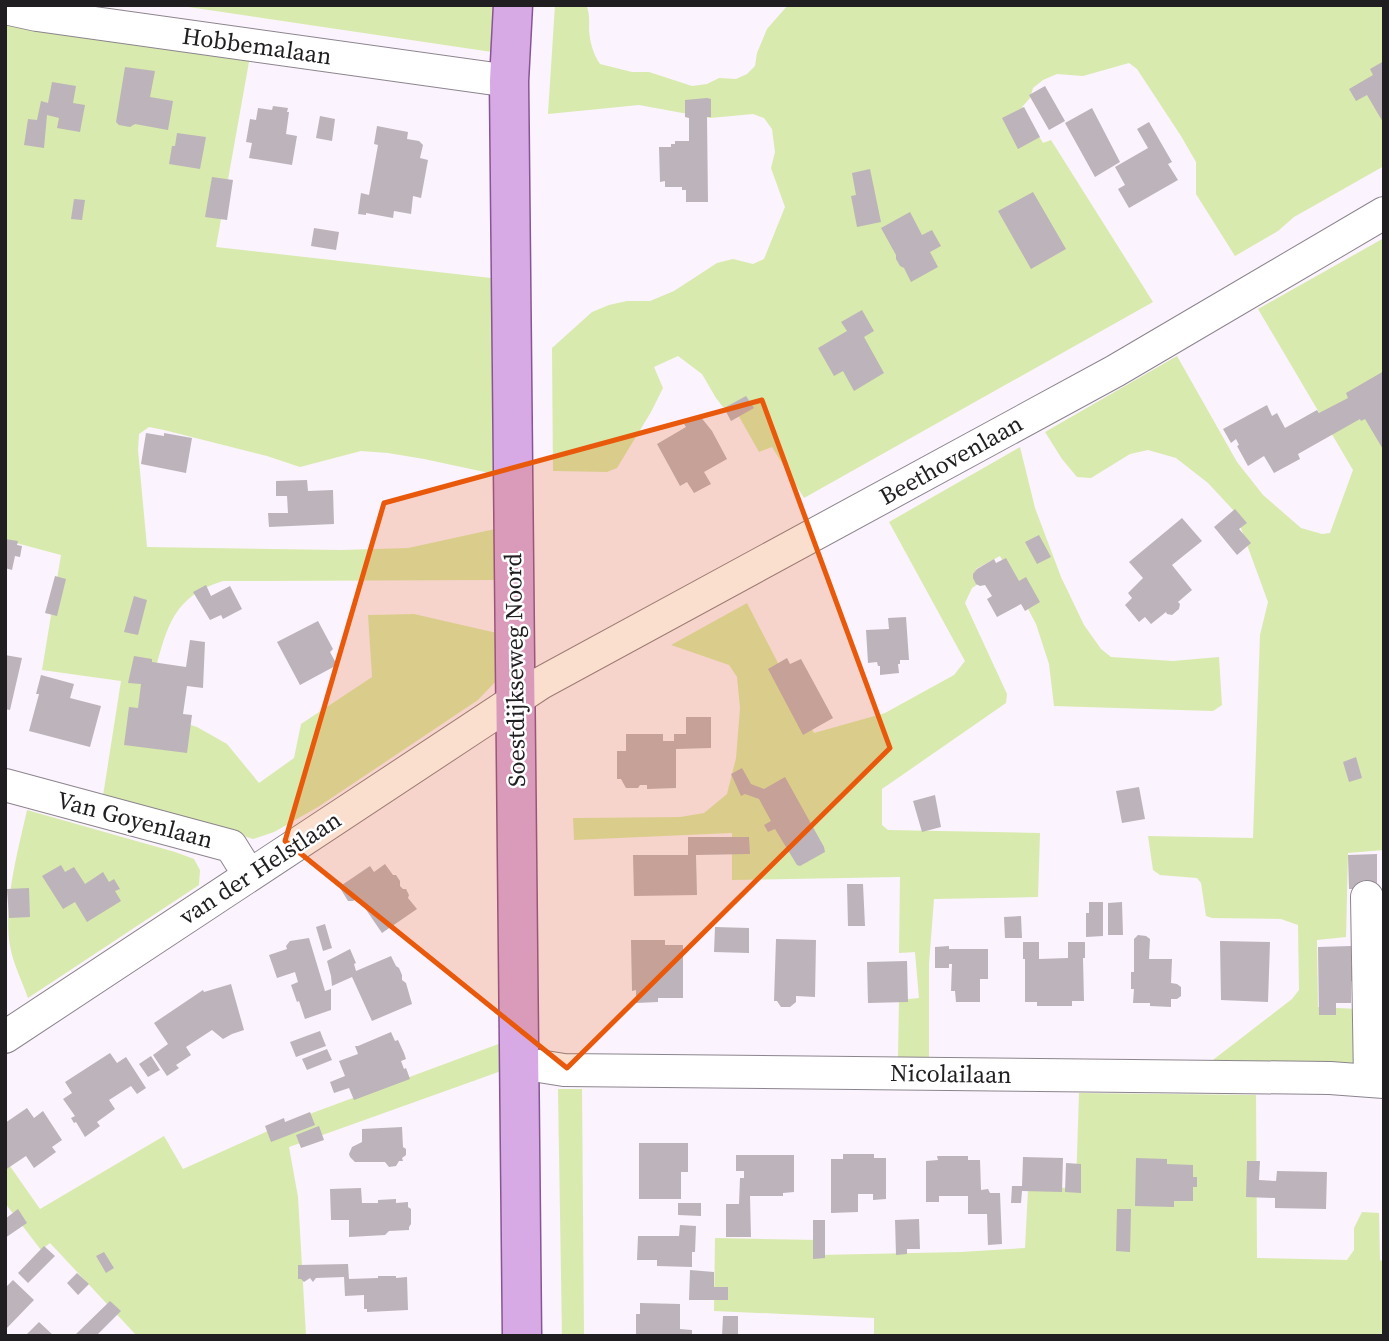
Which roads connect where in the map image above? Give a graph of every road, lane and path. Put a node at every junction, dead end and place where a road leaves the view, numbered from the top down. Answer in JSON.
{"nodes":[{"id":1,"x":513,"y":5,"type":"edge"},
{"id":2,"x":5,"y":8,"type":"edge"},
{"id":3,"x":38,"y":10,"type":"edge"},
{"id":4,"x":509,"y":81,"type":"junction"},
{"id":5,"x":1384,"y":213,"type":"edge"},
{"id":6,"x":514,"y":700,"type":"junction"},
{"id":7,"x":5,"y":785,"type":"edge"},
{"id":8,"x":249,"y":875,"type":"junction"},
{"id":9,"x":1367,"y":897,"type":"dead end"},
{"id":10,"x":5,"y":1037,"type":"edge"},
{"id":11,"x":520,"y":1063,"type":"junction"},
{"id":12,"x":1377,"y":1081,"type":"edge"},
{"id":13,"x":522,"y":1336,"type":"edge"}],
"edges":[{"from":1,"to":4,"type":"main road","name":"Soestdijkseweg Noord"},
{"from":2,"to":3,"type":"street","name":"Hobbemalaan"},
{"from":3,"to":4,"type":"street","name":"Hobbemalaan"},
{"from":4,"to":6,"type":"main road","name":"Soestdijkseweg Noord"},
{"from":5,"to":6,"type":"street","name":"Beethovenlaan"},
{"from":6,"to":8,"type":"street","name":"van der Helstlaan"},
{"from":6,"to":11,"type":"main road","name":"Soestdijkseweg Noord"},
{"from":7,"to":8,"type":"street","name":"Van Goyenlaan"},
{"from":8,"to":10,"type":"street","name":"van der Helstlaan"},
{"from":9,"to":12,"type":"street"},
{"from":11,"to":12,"type":"street","name":"Nicolailaan"},
{"from":11,"to":13,"type":"main road","name":"Soestdijkseweg Noord"}]}
